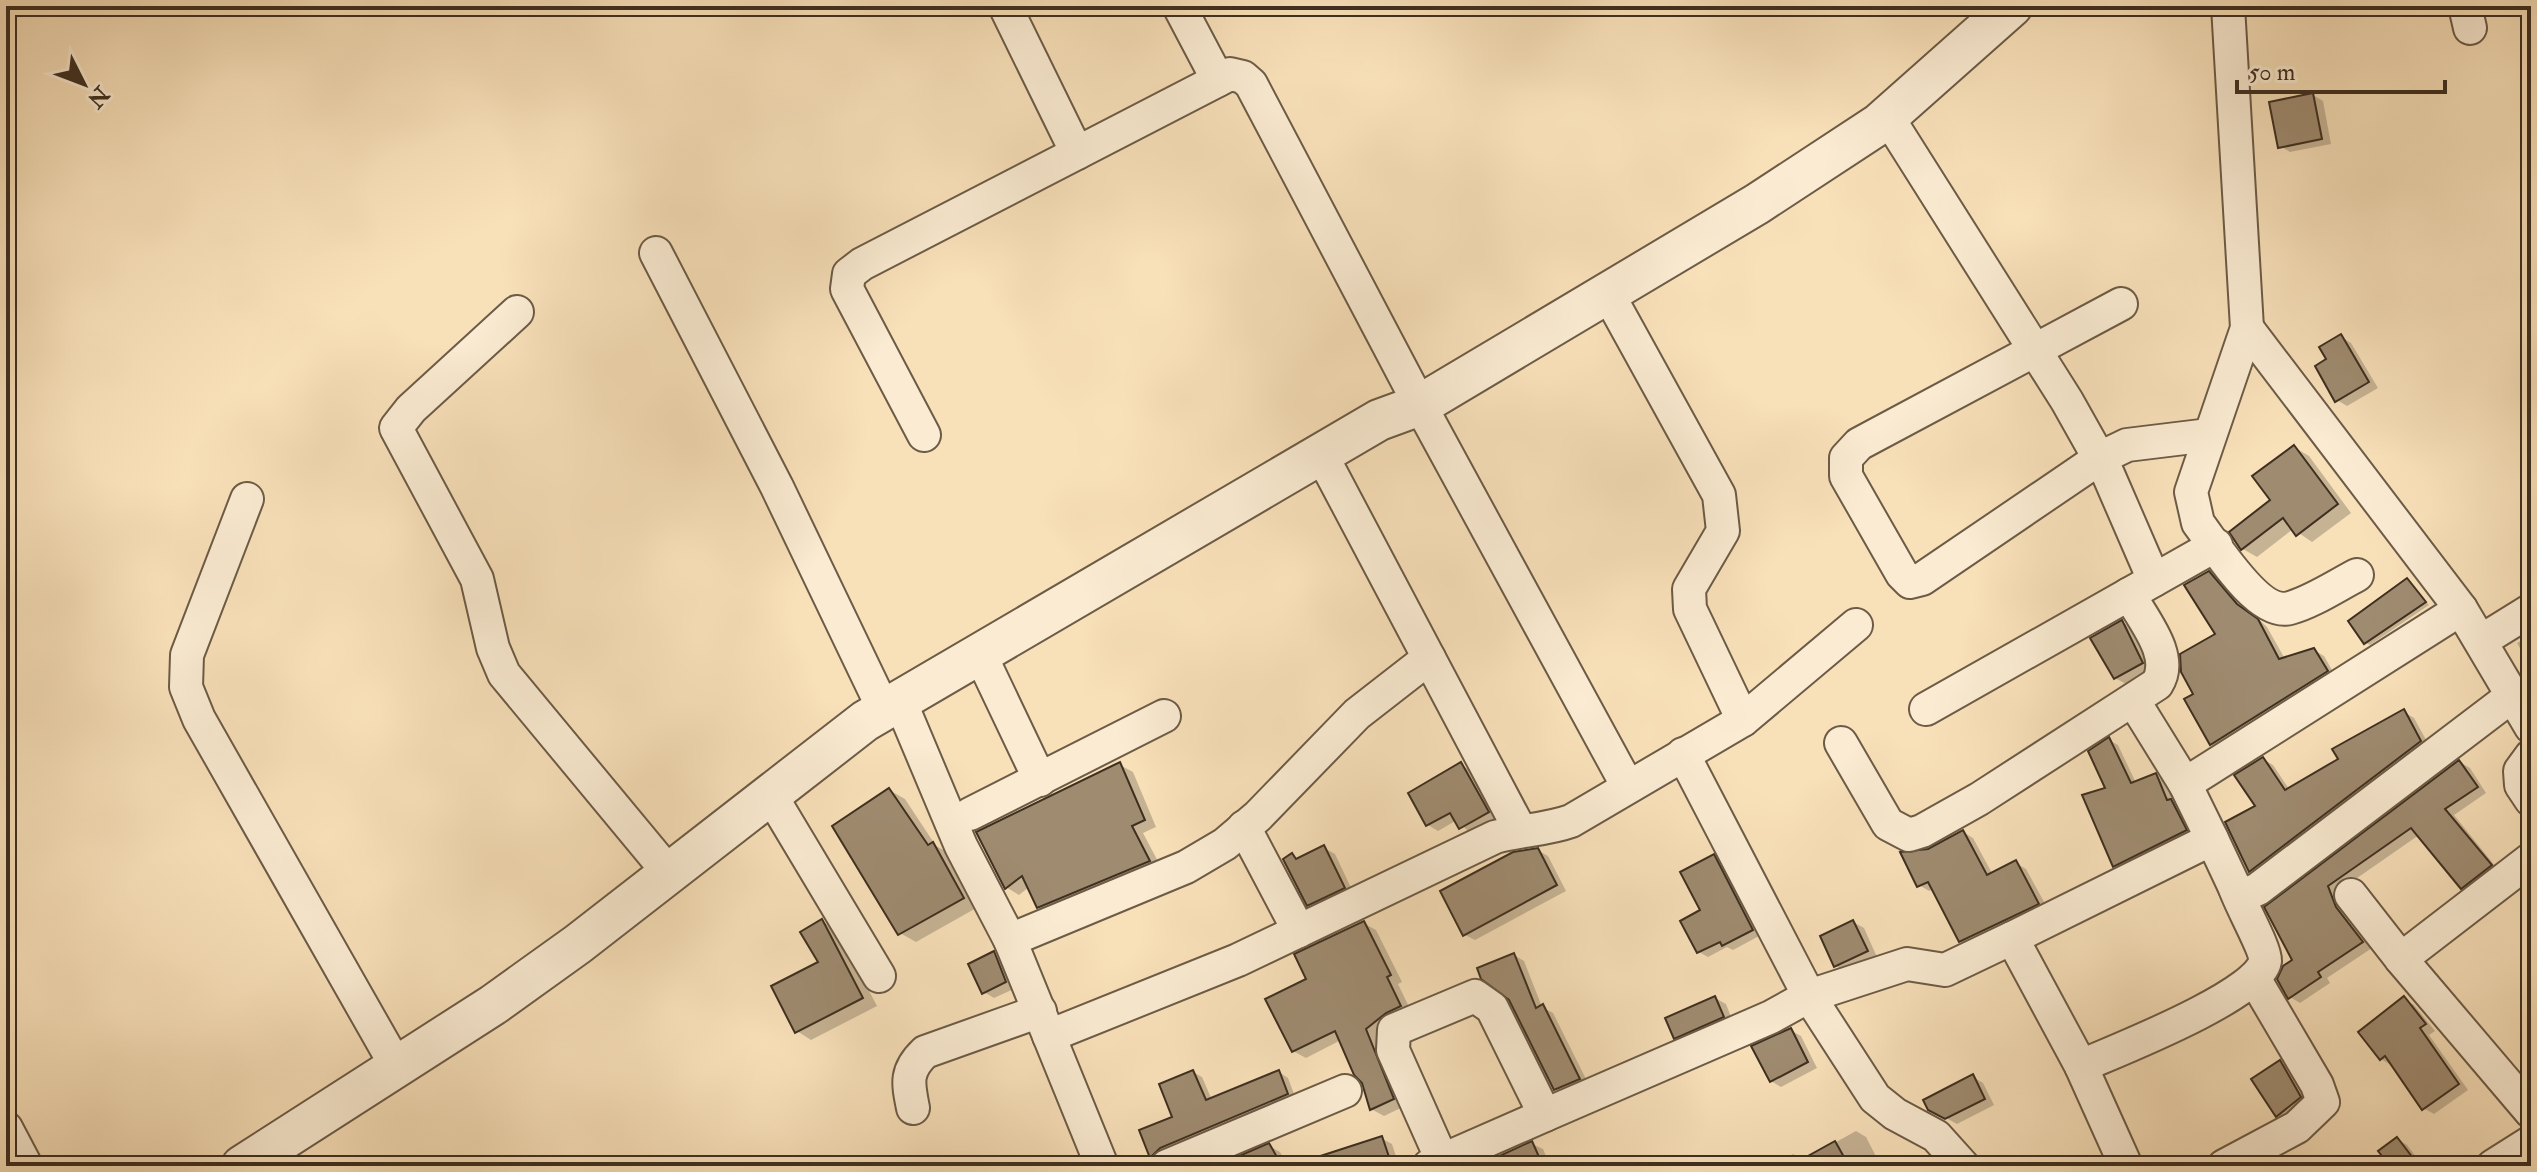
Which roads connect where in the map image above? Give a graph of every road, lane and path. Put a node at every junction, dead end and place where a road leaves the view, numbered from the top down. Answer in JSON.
{"nodes":[{"id":1,"x":1005,"y":6,"type":"edge"},
{"id":2,"x":1179,"y":6,"type":"edge"},
{"id":3,"x":2012,"y":6,"type":"edge"},
{"id":4,"x":2228,"y":6,"type":"edge"},
{"id":5,"x":1218,"y":80,"type":"junction"},
{"id":6,"x":1887,"y":116,"type":"junction"},
{"id":7,"x":1077,"y":153,"type":"junction"},
{"id":8,"x":656,"y":253,"type":"dead end"},
{"id":9,"x":1607,"y":292,"type":"junction"},
{"id":10,"x":2121,"y":304,"type":"dead end"},
{"id":11,"x":517,"y":312,"type":"dead end"},
{"id":12,"x":2247,"y":328,"type":"junction"},
{"id":13,"x":2035,"y":349,"type":"junction"},
{"id":14,"x":1420,"y":405,"type":"junction"},
{"id":15,"x":924,"y":435,"type":"dead end"},
{"id":16,"x":2209,"y":435,"type":"junction"},
{"id":17,"x":1321,"y":454,"type":"junction"},
{"id":18,"x":2100,"y":458,"type":"junction"},
{"id":19,"x":247,"y":499,"type":"dead end"},
{"id":20,"x":2216,"y":545,"type":"junction"},
{"id":21,"x":2357,"y":575,"type":"dead end"},
{"id":22,"x":2142,"y":587,"type":"junction"},
{"id":23,"x":2461,"y":609,"type":"junction"},
{"id":24,"x":2531,"y":610,"type":"edge"},
{"id":25,"x":1856,"y":625,"type":"dead end"},
{"id":26,"x":2481,"y":641,"type":"junction"},
{"id":27,"x":980,"y":654,"type":"junction"},
{"id":28,"x":1429,"y":658,"type":"junction"},
{"id":29,"x":2512,"y":696,"type":"junction"},
{"id":30,"x":2133,"y":700,"type":"junction"},
{"id":31,"x":892,"y":705,"type":"junction"},
{"id":32,"x":1926,"y":709,"type":"dead end"},
{"id":33,"x":1164,"y":716,"type":"dead end"},
{"id":34,"x":1743,"y":720,"type":"junction"},
{"id":35,"x":2531,"y":727,"type":"edge"},
{"id":36,"x":1841,"y":743,"type":"dead end"},
{"id":37,"x":1683,"y":754,"type":"junction"},
{"id":38,"x":2531,"y":756,"type":"edge"},
{"id":39,"x":1040,"y":780,"type":"junction"},
{"id":40,"x":2185,"y":784,"type":"junction"},
{"id":41,"x":1627,"y":785,"type":"junction"},
{"id":42,"x":770,"y":794,"type":"junction"},
{"id":43,"x":2531,"y":800,"type":"edge"},
{"id":44,"x":970,"y":814,"type":"dead end"},
{"id":45,"x":1244,"y":827,"type":"junction"},
{"id":46,"x":1520,"y":830,"type":"junction"},
{"id":47,"x":2212,"y":839,"type":"junction"},
{"id":48,"x":2531,"y":859,"type":"edge"},
{"id":49,"x":669,"y":873,"type":"junction"},
{"id":50,"x":2235,"y":888,"type":"junction"},
{"id":51,"x":2351,"y":895,"type":"dead end"},
{"id":52,"x":1299,"y":931,"type":"junction"},
{"id":53,"x":2012,"y":938,"type":"junction"},
{"id":54,"x":1010,"y":940,"type":"junction"},
{"id":55,"x":2401,"y":959,"type":"junction"},
{"id":56,"x":879,"y":976,"type":"dead end"},
{"id":57,"x":2254,"y":978,"type":"junction"},
{"id":58,"x":1809,"y":996,"type":"junction"},
{"id":59,"x":1045,"y":1023,"type":"junction"},
{"id":60,"x":2081,"y":1066,"type":"junction"},
{"id":61,"x":398,"y":1069,"type":"junction"},
{"id":62,"x":1345,"y":1091,"type":"dead end"},
{"id":63,"x":2529,"y":1104,"type":"edge"},
{"id":64,"x":913,"y":1108,"type":"dead end"},
{"id":65,"x":1545,"y":1115,"type":"junction"},
{"id":66,"x":6,"y":1128,"type":"edge"},
{"id":67,"x":2531,"y":1142,"type":"edge"},
{"id":68,"x":1486,"y":1154,"type":"edge"},
{"id":69,"x":1436,"y":1163,"type":"edge"},
{"id":70,"x":26,"y":1166,"type":"edge"},
{"id":71,"x":242,"y":1166,"type":"edge"},
{"id":72,"x":1102,"y":1166,"type":"edge"},
{"id":73,"x":1167,"y":1166,"type":"edge"},
{"id":74,"x":1963,"y":1166,"type":"edge"},
{"id":75,"x":2126,"y":1166,"type":"edge"},
{"id":76,"x":2224,"y":1166,"type":"edge"},
{"id":77,"x":2493,"y":1166,"type":"edge"}],
"edges":[{"from":1,"to":7,"type":"street"},
{"from":2,"to":5,"type":"street"},
{"from":3,"to":6,"type":"street"},
{"from":4,"to":12,"type":"street"},
{"from":5,"to":7,"type":"street"},
{"from":5,"to":14,"type":"street"},
{"from":6,"to":9,"type":"street"},
{"from":6,"to":13,"type":"street"},
{"from":7,"to":15,"type":"street"},
{"from":8,"to":31,"type":"street"},
{"from":9,"to":14,"type":"street"},
{"from":9,"to":34,"type":"street"},
{"from":10,"to":13,"type":"street"},
{"from":11,"to":49,"type":"street"},
{"from":12,"to":16,"type":"street"},
{"from":12,"to":23,"type":"street"},
{"from":13,"to":18,"type":"street"},
{"from":13,"to":18,"type":"street"},
{"from":14,"to":17,"type":"street"},
{"from":14,"to":41,"type":"street"},
{"from":16,"to":18,"type":"street"},
{"from":16,"to":20,"type":"street"},
{"from":17,"to":27,"type":"street"},
{"from":17,"to":28,"type":"street"},
{"from":18,"to":22,"type":"street"},
{"from":19,"to":61,"type":"street"},
{"from":20,"to":21,"type":"street"},
{"from":20,"to":22,"type":"street"},
{"from":22,"to":30,"type":"street"},
{"from":22,"to":32,"type":"street"},
{"from":23,"to":26,"type":"street"},
{"from":23,"to":40,"type":"street"},
{"from":24,"to":26,"type":"street"},
{"from":25,"to":34,"type":"street"},
{"from":26,"to":29,"type":"street"},
{"from":27,"to":31,"type":"street"},
{"from":27,"to":39,"type":"street"},
{"from":28,"to":45,"type":"street"},
{"from":28,"to":46,"type":"street"},
{"from":29,"to":35,"type":"street"},
{"from":29,"to":50,"type":"street"},
{"from":30,"to":36,"type":"street"},
{"from":30,"to":40,"type":"street"},
{"from":31,"to":42,"type":"street"},
{"from":31,"to":54,"type":"street"},
{"from":33,"to":39,"type":"street"},
{"from":34,"to":37,"type":"street"},
{"from":37,"to":41,"type":"street"},
{"from":37,"to":58,"type":"street"},
{"from":38,"to":43,"type":"street"},
{"from":39,"to":44,"type":"street"},
{"from":40,"to":47,"type":"street"},
{"from":41,"to":46,"type":"street"},
{"from":42,"to":49,"type":"street"},
{"from":42,"to":56,"type":"street"},
{"from":45,"to":52,"type":"street"},
{"from":45,"to":54,"type":"street"},
{"from":46,"to":52,"type":"street"},
{"from":47,"to":50,"type":"street"},
{"from":47,"to":53,"type":"street"},
{"from":48,"to":55,"type":"street"},
{"from":49,"to":61,"type":"street"},
{"from":50,"to":57,"type":"street"},
{"from":51,"to":55,"type":"street"},
{"from":52,"to":59,"type":"street"},
{"from":53,"to":58,"type":"street"},
{"from":53,"to":60,"type":"street"},
{"from":54,"to":59,"type":"street"},
{"from":55,"to":63,"type":"street"},
{"from":57,"to":60,"type":"street"},
{"from":57,"to":76,"type":"street"},
{"from":58,"to":65,"type":"street"},
{"from":58,"to":74,"type":"street"},
{"from":59,"to":64,"type":"street"},
{"from":59,"to":72,"type":"street"},
{"from":60,"to":75,"type":"street"},
{"from":61,"to":71,"type":"street"},
{"from":62,"to":73,"type":"street"},
{"from":65,"to":68,"type":"street"},
{"from":65,"to":69,"type":"street"},
{"from":66,"to":70,"type":"street"},
{"from":67,"to":77,"type":"street"},
{"from":68,"to":69,"type":"street"}]}
